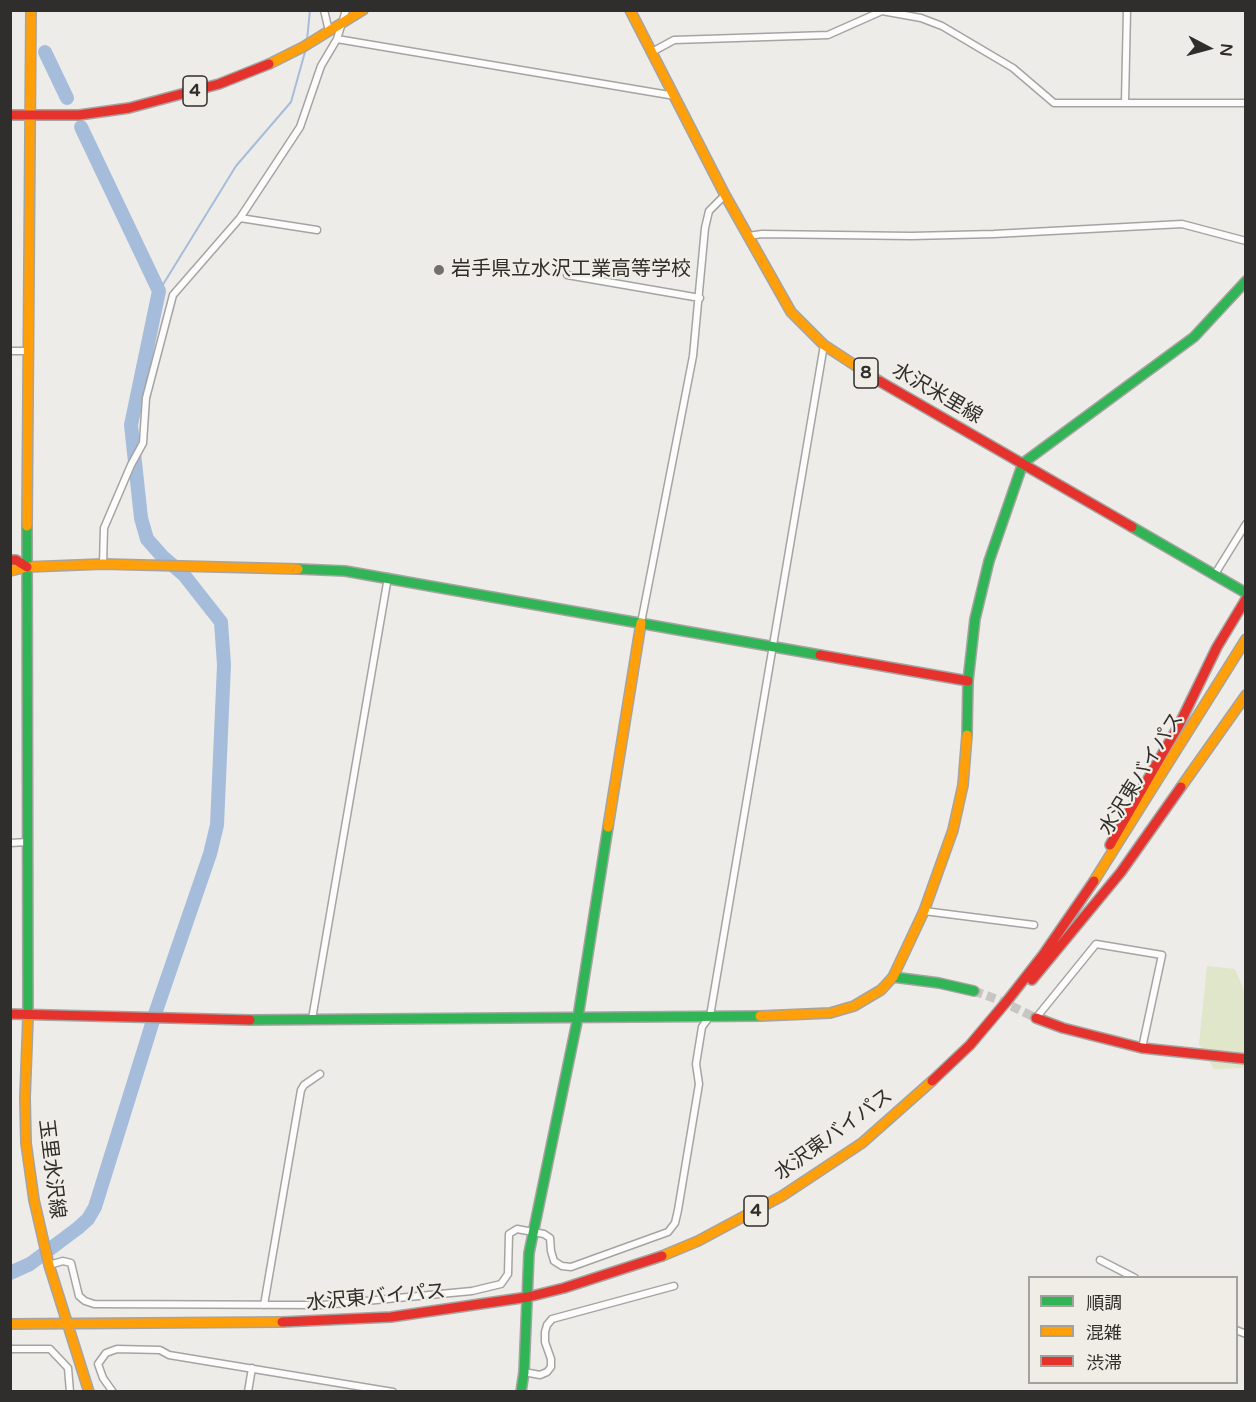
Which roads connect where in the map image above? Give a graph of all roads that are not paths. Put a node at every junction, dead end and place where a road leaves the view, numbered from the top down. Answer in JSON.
{"nodes":[{"id":1,"x":31,"y":10,"type":"edge"},
{"id":2,"x":324,"y":10,"type":"edge"},
{"id":3,"x":346,"y":10,"type":"edge"},
{"id":4,"x":363,"y":10,"type":"edge"},
{"id":5,"x":630,"y":10,"type":"edge"},
{"id":6,"x":1127,"y":10,"type":"edge"},
{"id":7,"x":882,"y":11,"type":"edge"},
{"id":8,"x":342,"y":24,"type":"junction"},
{"id":9,"x":328,"y":31,"type":"junction"},
{"id":10,"x":337,"y":39,"type":"junction"},
{"id":11,"x":652,"y":52,"type":"junction"},
{"id":12,"x":675,"y":96,"type":"junction"},
{"id":13,"x":1125,"y":103,"type":"junction"},
{"id":14,"x":1245,"y":103,"type":"edge"},
{"id":15,"x":10,"y":115,"type":"edge"},
{"id":16,"x":30,"y":116,"type":"junction"},
{"id":17,"x":725,"y":195,"type":"junction"},
{"id":18,"x":240,"y":218,"type":"junction"},
{"id":19,"x":317,"y":230,"type":"dead end"},
{"id":20,"x":748,"y":236,"type":"junction"},
{"id":21,"x":1245,"y":241,"type":"edge"},
{"id":22,"x":567,"y":275,"type":"dead end"},
{"id":23,"x":1245,"y":281,"type":"edge"},
{"id":24,"x":700,"y":298,"type":"junction"},
{"id":25,"x":824,"y":345,"type":"junction"},
{"id":26,"x":10,"y":351,"type":"edge"},
{"id":27,"x":28,"y":351,"type":"junction"},
{"id":28,"x":1023,"y":464,"type":"junction"},
{"id":29,"x":1245,"y":524,"type":"edge"},
{"id":30,"x":10,"y":560,"type":"edge"},
{"id":31,"x":103,"y":564,"type":"junction"},
{"id":32,"x":27,"y":567,"type":"junction"},
{"id":33,"x":10,"y":571,"type":"edge"},
{"id":34,"x":1215,"y":574,"type":"junction"},
{"id":35,"x":388,"y":577,"type":"junction"},
{"id":36,"x":1245,"y":593,"type":"edge"},
{"id":37,"x":1245,"y":599,"type":"edge"},
{"id":38,"x":640,"y":623,"type":"junction"},
{"id":39,"x":1245,"y":639,"type":"edge"},
{"id":40,"x":773,"y":646,"type":"junction"},
{"id":41,"x":968,"y":681,"type":"junction"},
{"id":42,"x":1245,"y":695,"type":"edge"},
{"id":43,"x":28,"y":842,"type":"junction"},
{"id":44,"x":10,"y":843,"type":"edge"},
{"id":45,"x":1079,"y":904,"type":"junction"},
{"id":46,"x":924,"y":911,"type":"junction"},
{"id":47,"x":1034,"y":926,"type":"dead end"},
{"id":48,"x":893,"y":977,"type":"junction"},
{"id":49,"x":974,"y":991,"type":"tunnel mouth"},
{"id":50,"x":10,"y":1014,"type":"edge"},
{"id":51,"x":27,"y":1014,"type":"junction"},
{"id":52,"x":710,"y":1016,"type":"junction"},
{"id":53,"x":578,"y":1017,"type":"junction"},
{"id":54,"x":1036,"y":1018,"type":"joint"},
{"id":55,"x":312,"y":1019,"type":"junction"},
{"id":56,"x":970,"y":1045,"type":"junction"},
{"id":57,"x":1142,"y":1048,"type":"junction"},
{"id":58,"x":1245,"y":1059,"type":"edge"},
{"id":59,"x":320,"y":1074,"type":"dead end"},
{"id":60,"x":533,"y":1232,"type":"junction"},
{"id":61,"x":1100,"y":1260,"type":"dead end"},
{"id":62,"x":49,"y":1265,"type":"junction"},
{"id":63,"x":1131,"y":1276,"type":"edge"},
{"id":64,"x":674,"y":1286,"type":"dead end"},
{"id":65,"x":528,"y":1297,"type":"junction"},
{"id":66,"x":264,"y":1305,"type":"junction"},
{"id":67,"x":10,"y":1324,"type":"edge"},
{"id":68,"x":68,"y":1324,"type":"junction"},
{"id":69,"x":10,"y":1349,"type":"edge"},
{"id":70,"x":252,"y":1368,"type":"junction"},
{"id":71,"x":524,"y":1372,"type":"junction"},
{"id":72,"x":70,"y":1392,"type":"edge"},
{"id":73,"x":89,"y":1392,"type":"edge"},
{"id":74,"x":114,"y":1392,"type":"edge"},
{"id":75,"x":248,"y":1392,"type":"edge"},
{"id":76,"x":393,"y":1392,"type":"edge"},
{"id":77,"x":521,"y":1392,"type":"edge"}],
"edges":[{"from":1,"to":16,"type":"main road","name":"玉里水沢線"},
{"from":2,"to":9,"type":"street"},
{"from":3,"to":8,"type":"street"},
{"from":4,"to":8,"type":"main road","number":"4"},
{"from":5,"to":11,"type":"main road","name":"水沢米里線","number":"8"},
{"from":6,"to":13,"type":"street"},
{"from":7,"to":11,"type":"street"},
{"from":7,"to":13,"type":"street"},
{"from":8,"to":9,"type":"main road","number":"4"},
{"from":8,"to":10,"type":"street"},
{"from":9,"to":16,"type":"main road","number":"4"},
{"from":10,"to":12,"type":"street"},
{"from":10,"to":18,"type":"street"},
{"from":11,"to":12,"type":"main road","name":"水沢米里線","number":"8"},
{"from":12,"to":17,"type":"main road","name":"水沢米里線","number":"8"},
{"from":13,"to":14,"type":"street"},
{"from":15,"to":16,"type":"main road","number":"4"},
{"from":16,"to":27,"type":"main road","name":"玉里水沢線"},
{"from":17,"to":20,"type":"main road","name":"水沢米里線","number":"8"},
{"from":17,"to":24,"type":"street"},
{"from":18,"to":19,"type":"street"},
{"from":18,"to":31,"type":"street"},
{"from":20,"to":21,"type":"street"},
{"from":20,"to":25,"type":"main road","name":"水沢米里線","number":"8"},
{"from":22,"to":24,"type":"street"},
{"from":23,"to":28,"type":"main road"},
{"from":24,"to":38,"type":"street"},
{"from":25,"to":28,"type":"main road","name":"水沢米里線","number":"8"},
{"from":25,"to":40,"type":"street"},
{"from":26,"to":27,"type":"street"},
{"from":27,"to":32,"type":"main road","name":"玉里水沢線"},
{"from":28,"to":34,"type":"main road","name":"水沢米里線","number":"8"},
{"from":28,"to":41,"type":"main road"},
{"from":29,"to":34,"type":"street"},
{"from":30,"to":32,"type":"main road"},
{"from":31,"to":32,"type":"main road"},
{"from":31,"to":35,"type":"main road"},
{"from":32,"to":33,"type":"main road"},
{"from":32,"to":43,"type":"main road","name":"玉里水沢線"},
{"from":34,"to":36,"type":"main road","name":"水沢米里線","number":"8"},
{"from":35,"to":38,"type":"main road"},
{"from":35,"to":55,"type":"street"},
{"from":37,"to":45,"type":"main road"},
{"from":38,"to":40,"type":"main road"},
{"from":38,"to":53,"type":"main road"},
{"from":39,"to":45,"type":"main road","name":"水沢東バイパス","number":"4"},
{"from":40,"to":41,"type":"main road"},
{"from":40,"to":52,"type":"street"},
{"from":41,"to":46,"type":"main road"},
{"from":42,"to":56,"type":"main road"},
{"from":43,"to":44,"type":"street"},
{"from":43,"to":51,"type":"main road","name":"玉里水沢線"},
{"from":45,"to":56,"type":"main road","name":"水沢東バイパス","number":"4"},
{"from":46,"to":47,"type":"street"},
{"from":46,"to":48,"type":"main road"},
{"from":48,"to":49,"type":"main road"},
{"from":48,"to":52,"type":"main road"},
{"from":50,"to":51,"type":"main road"},
{"from":51,"to":55,"type":"main road"},
{"from":51,"to":62,"type":"main road","name":"玉里水沢線"},
{"from":52,"to":53,"type":"main road"},
{"from":52,"to":60,"type":"street"},
{"from":53,"to":55,"type":"main road"},
{"from":53,"to":60,"type":"main road"},
{"from":54,"to":57,"type":"main road"},
{"from":54,"to":57,"type":"street"},
{"from":56,"to":65,"type":"main road","name":"水沢東バイパス","number":"4"},
{"from":57,"to":58,"type":"main road"},
{"from":59,"to":66,"type":"street"},
{"from":60,"to":65,"type":"main road"},
{"from":60,"to":66,"type":"street"},
{"from":61,"to":63,"type":"street"},
{"from":62,"to":66,"type":"street"},
{"from":62,"to":68,"type":"main road","name":"玉里水沢線"},
{"from":64,"to":71,"type":"street"},
{"from":65,"to":68,"type":"main road","name":"水沢東バイパス","number":"4"},
{"from":65,"to":71,"type":"main road"},
{"from":67,"to":68,"type":"main road","name":"水沢東バイパス","number":"4"},
{"from":68,"to":73,"type":"main road","name":"玉里水沢線"},
{"from":69,"to":72,"type":"street"},
{"from":70,"to":74,"type":"street"},
{"from":70,"to":75,"type":"street"},
{"from":70,"to":76,"type":"street"},
{"from":71,"to":77,"type":"main road"}]}
